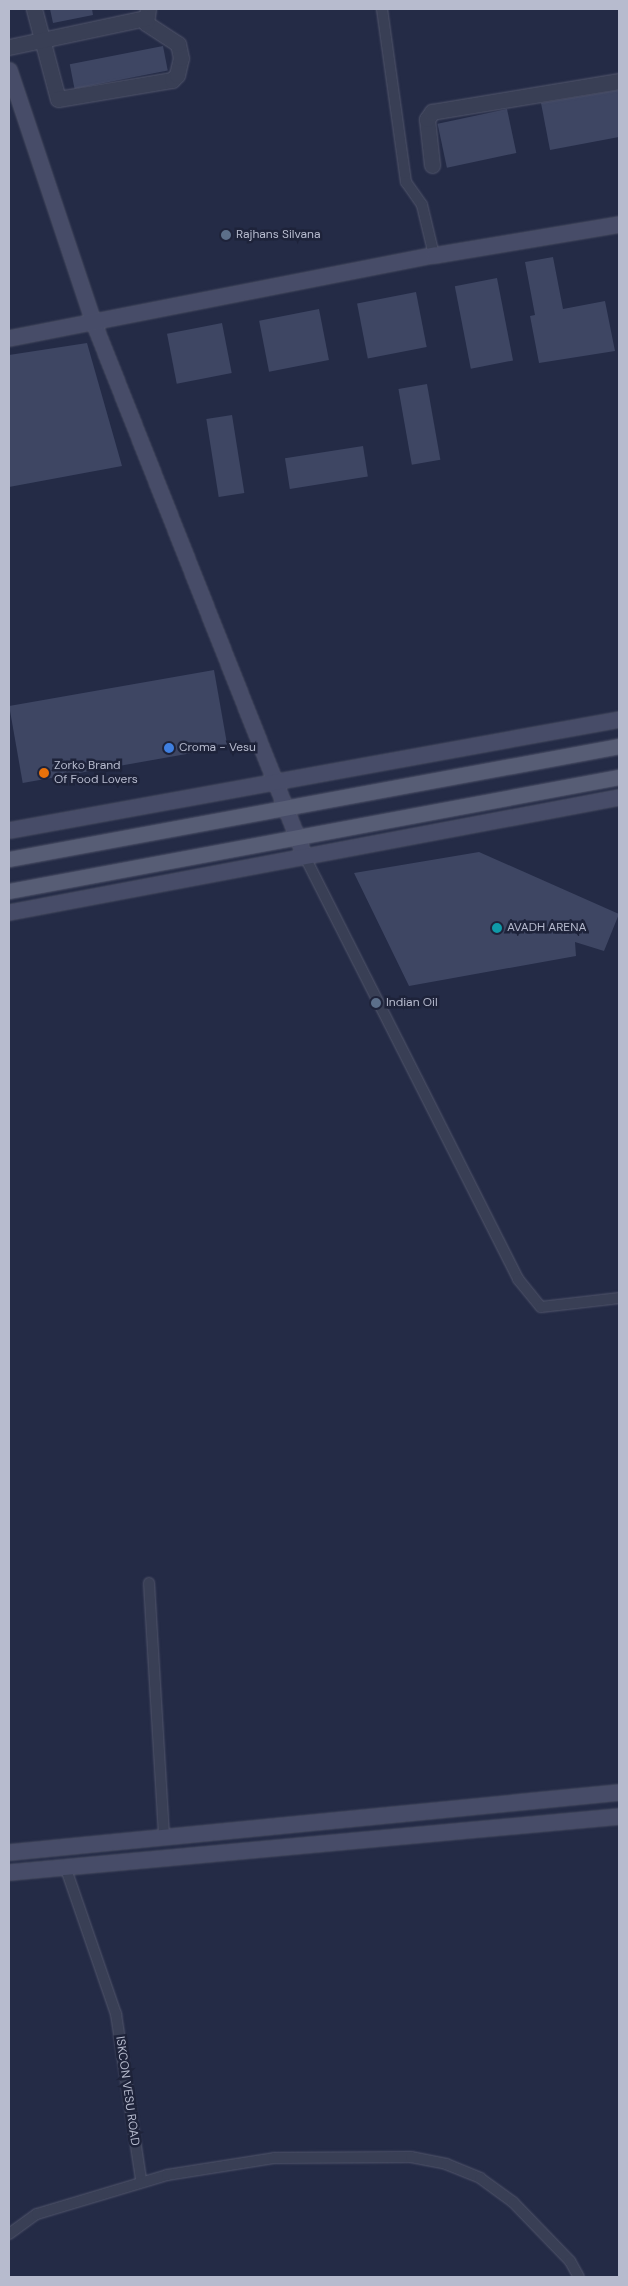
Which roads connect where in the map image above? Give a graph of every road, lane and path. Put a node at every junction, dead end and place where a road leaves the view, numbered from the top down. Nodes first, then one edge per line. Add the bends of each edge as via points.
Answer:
1 (34, 9) edge
2 (382, 9) edge
3 (147, 14) edge
4 (42, 40) junction
5 (9, 47) edge
6 (9, 70) edge
7 (619, 81) edge
8 (432, 165) dead end
9 (619, 224) edge
10 (434, 255) junction
11 (94, 324) junction
12 (9, 338) edge
13 (619, 719) edge
14 (619, 746) edge
15 (619, 777) edge
16 (276, 779) junction
17 (619, 797) edge
18 (287, 806) junction
19 (9, 830) edge
20 (298, 836) junction
21 (304, 855) junction
22 (9, 859) edge
23 (9, 890) edge
24 (9, 912) edge
25 (619, 1298) edge
26 (148, 1583) dead end
27 (619, 1792) edge
28 (619, 1816) edge
29 (164, 1838) junction
30 (9, 1852) edge
31 (65, 1866) junction
32 (9, 1872) edge
33 (141, 2180) junction
34 (9, 2234) edge
35 (579, 2277) edge

1 - 4 street
2 - 10 lane via 406,182 422,205
3 - 4 street
3 - 4 street via 154,30 178,44 180,68 172,80 58,99
4 - 5 street
6 - 11 street
7 - 8 street via 432,112 427,119
9 - 10 street
10 - 11 street
11 - 12 street
11 - 16 street
13 - 16 street
14 - 18 main road
15 - 20 main road
16 - 18 street
16 - 19 street
17 - 21 street
18 - 20 street
18 - 22 main road
20 - 21 street
20 - 23 main road
21 - 24 street
21 - 25 lane via 518,1279 541,1307
26 - 29 lane
27 - 29 street
28 - 31 street
29 - 30 street
31 - 32 street
31 - 33 lane, ISKCON VESU ROAD via 116,2014
33 - 34 lane via 37,2214
33 - 35 lane via 274,2158 411,2157 446,2164 480,2178 513,2202 570,2261

